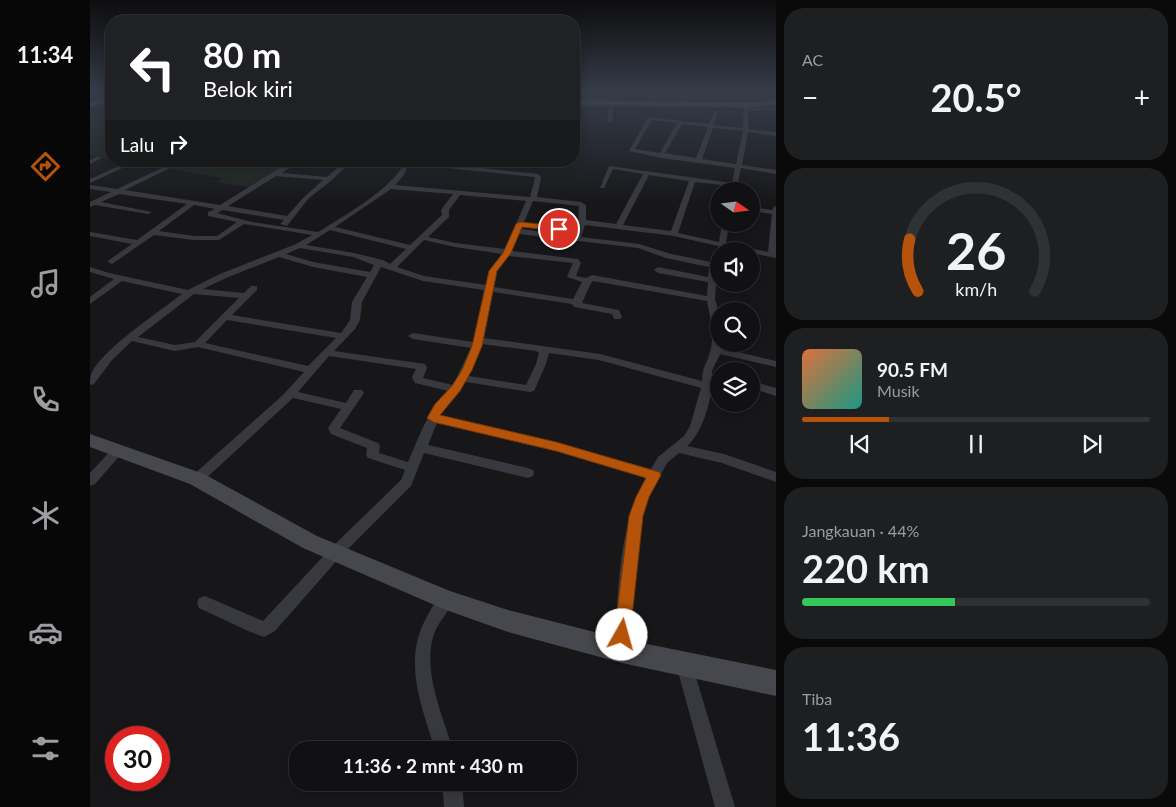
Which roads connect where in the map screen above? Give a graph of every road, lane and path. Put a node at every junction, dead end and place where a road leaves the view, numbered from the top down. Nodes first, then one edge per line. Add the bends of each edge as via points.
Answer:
1 (643, 130) edge
2 (677, 130) edge
3 (710, 130) edge
4 (746, 130) joint
5 (776, 134) edge
6 (662, 156) junction
7 (99, 158) dead end
8 (698, 161) junction
9 (90, 162) edge
10 (121, 167) edge
11 (168, 167) dead end
12 (287, 167) edge
13 (343, 167) edge
14 (405, 167) edge
15 (458, 167) edge
16 (738, 167) junction
17 (776, 172) edge
18 (647, 173) junction
19 (276, 174) junction
20 (330, 179) junction
21 (693, 180) junction
22 (90, 181) edge
23 (735, 182) edge
24 (710, 183) edge
25 (90, 187) edge
26 (390, 187) junction
27 (602, 187) dead end
28 (119, 191) junction
29 (457, 194) junction
30 (531, 199) junction
31 (93, 204) edge
32 (192, 204) junction
33 (220, 207) junction
34 (776, 208) edge
35 (760, 210) edge
36 (148, 212) dead end
37 (776, 213) edge
38 (288, 218) junction
39 (242, 222) junction
40 (582, 222) junction
41 (619, 226) junction
42 (280, 228) junction
43 (330, 228) junction
44 (518, 228) junction
45 (152, 233) junction
46 (90, 234) edge
47 (319, 234) junction
48 (674, 234) junction
49 (578, 235) junction
50 (423, 238) junction
51 (138, 243) junction
52 (299, 246) junction
53 (411, 248) junction
54 (710, 250) edge
55 (507, 253) junction
56 (760, 253) edge
57 (278, 254) junction
58 (710, 254) edge
59 (774, 255) edge
60 (112, 262) dead end
61 (380, 262) junction
62 (392, 267) junction
63 (90, 269) edge
64 (658, 270) dead end
65 (371, 275) junction
66 (121, 278) junction
67 (710, 280) edge
68 (587, 281) junction
69 (254, 288) dead end
70 (489, 288) junction
71 (191, 292) junction
72 (711, 292) edge
73 (246, 296) junction
74 (711, 298) junction
75 (90, 301) edge
76 (577, 302) junction
77 (712, 302) edge
78 (226, 317) junction
79 (617, 317) dead end
80 (344, 336) junction
81 (414, 336) dead end
82 (131, 338) junction
83 (478, 343) junction
84 (198, 344) junction
85 (540, 349) junction
86 (327, 352) junction
87 (725, 352) edge
88 (776, 364) edge
89 (311, 370) junction
90 (463, 378) junction
91 (710, 379) edge
92 (90, 382) edge
93 (707, 386) junction
94 (760, 387) edge
95 (456, 389) junction
96 (776, 392) edge
97 (358, 393) dead end
98 (291, 394) junction
99 (348, 407) junction
100 (433, 418) junction
101 (90, 440) edge
102 (421, 448) junction
103 (675, 448) junction
104 (119, 449) junction
105 (412, 468) junction
106 (528, 473) dead end
107 (654, 475) junction
108 (776, 477) edge
109 (197, 479) junction
110 (90, 480) edge
111 (335, 553) junction
112 (446, 600) junction
113 (205, 603) dead end
114 (622, 651) junction
115 (684, 664) junction
116 (776, 683) edge
117 (441, 741) edge
118 (453, 791) edge
119 (454, 807) edge
120 (725, 807) edge

1 - 6 street via 631,150
2 - 6 street
3 - 8 street
4 - 5 street
4 - 16 street
6 - 8 street
7 - 9 street
8 - 16 street
10 - 22 street
11 - 28 street
12 - 19 street
13 - 20 street
14 - 26 street
15 - 30 street via 538,175
16 - 17 street
16 - 23 street
18 - 21 street
18 - 27 street via 611,167
18 - 41 street
19 - 20 street
19 - 33 street
20 - 38 street
21 - 24 street
21 - 48 street
25 - 28 street
26 - 29 street
26 - 43 street
28 - 31 street
28 - 32 street
29 - 30 street
29 - 50 street via 445,210 446,215
30 - 40 street via 581,203
30 - 44 street
31 - 36 street
32 - 33 street
32 - 45 street
33 - 38 street
33 - 39 street via 211,214 213,216
34 - 37 street
35 - 37 street
37 - 59 street
38 - 42 street
39 - 42 street
39 - 45 street via 219,238
40 - 41 street
40 - 49 street
41 - 48 street
42 - 47 street
43 - 47 street
43 - 53 street
44 - 49 street
44 - 55 street
45 - 51 street
46 - 51 street
47 - 52 street
48 - 54 street
49 - 58 street via 639,246 663,254
50 - 53 street
50 - 55 street
51 - 60 street
52 - 57 street
52 - 61 street
53 - 62 street
55 - 68 street via 575,262 571,277
55 - 70 street via 493,271
56 - 59 street
57 - 65 street via 297,262
57 - 71 street
61 - 62 street
61 - 65 street
62 - 70 street via 423,278
63 - 66 street
64 - 67 street
65 - 80 street via 357,302 355,320
66 - 71 street
66 - 75 street
68 - 74 street via 598,278
68 - 76 street
69 - 73 street
70 - 76 street
70 - 83 street
71 - 73 street
71 - 82 street
72 - 74 street
73 - 78 street
74 - 77 street
76 - 79 street via 577,305 616,312
78 - 80 street
78 - 84 street
80 - 86 street
81 - 83 street
82 - 84 street via 176,348
82 - 92 street via 108,358
83 - 85 street
83 - 90 street
84 - 89 street
85 - 90 street via 545,357 530,389
85 - 93 street via 600,357
86 - 89 street
86 - 95 street via 421,366 419,381
87 - 88 street
89 - 98 street
90 - 95 street
91 - 93 street
93 - 103 street via 696,426 688,439
94 - 96 street
95 - 100 street
97 - 99 street
98 - 99 street
98 - 109 street
99 - 105 street via 335,430 372,445 372,455
100 - 102 street
100 - 107 street via 556,446
101 - 104 street
102 - 105 street
102 - 106 street
103 - 107 street via 662,460
103 - 108 street via 724,459
104 - 109 street
104 - 110 street
105 - 111 street via 398,492
107 - 114 street via 642,497 631,543
109 - 111 street
111 - 112 street
111 - 113 street via 264,629
112 - 114 street via 508,622
112 - 117 street via 431,621 424,639 423,654 425,683
114 - 115 street
115 - 116 street
115 - 120 street
118 - 119 street

